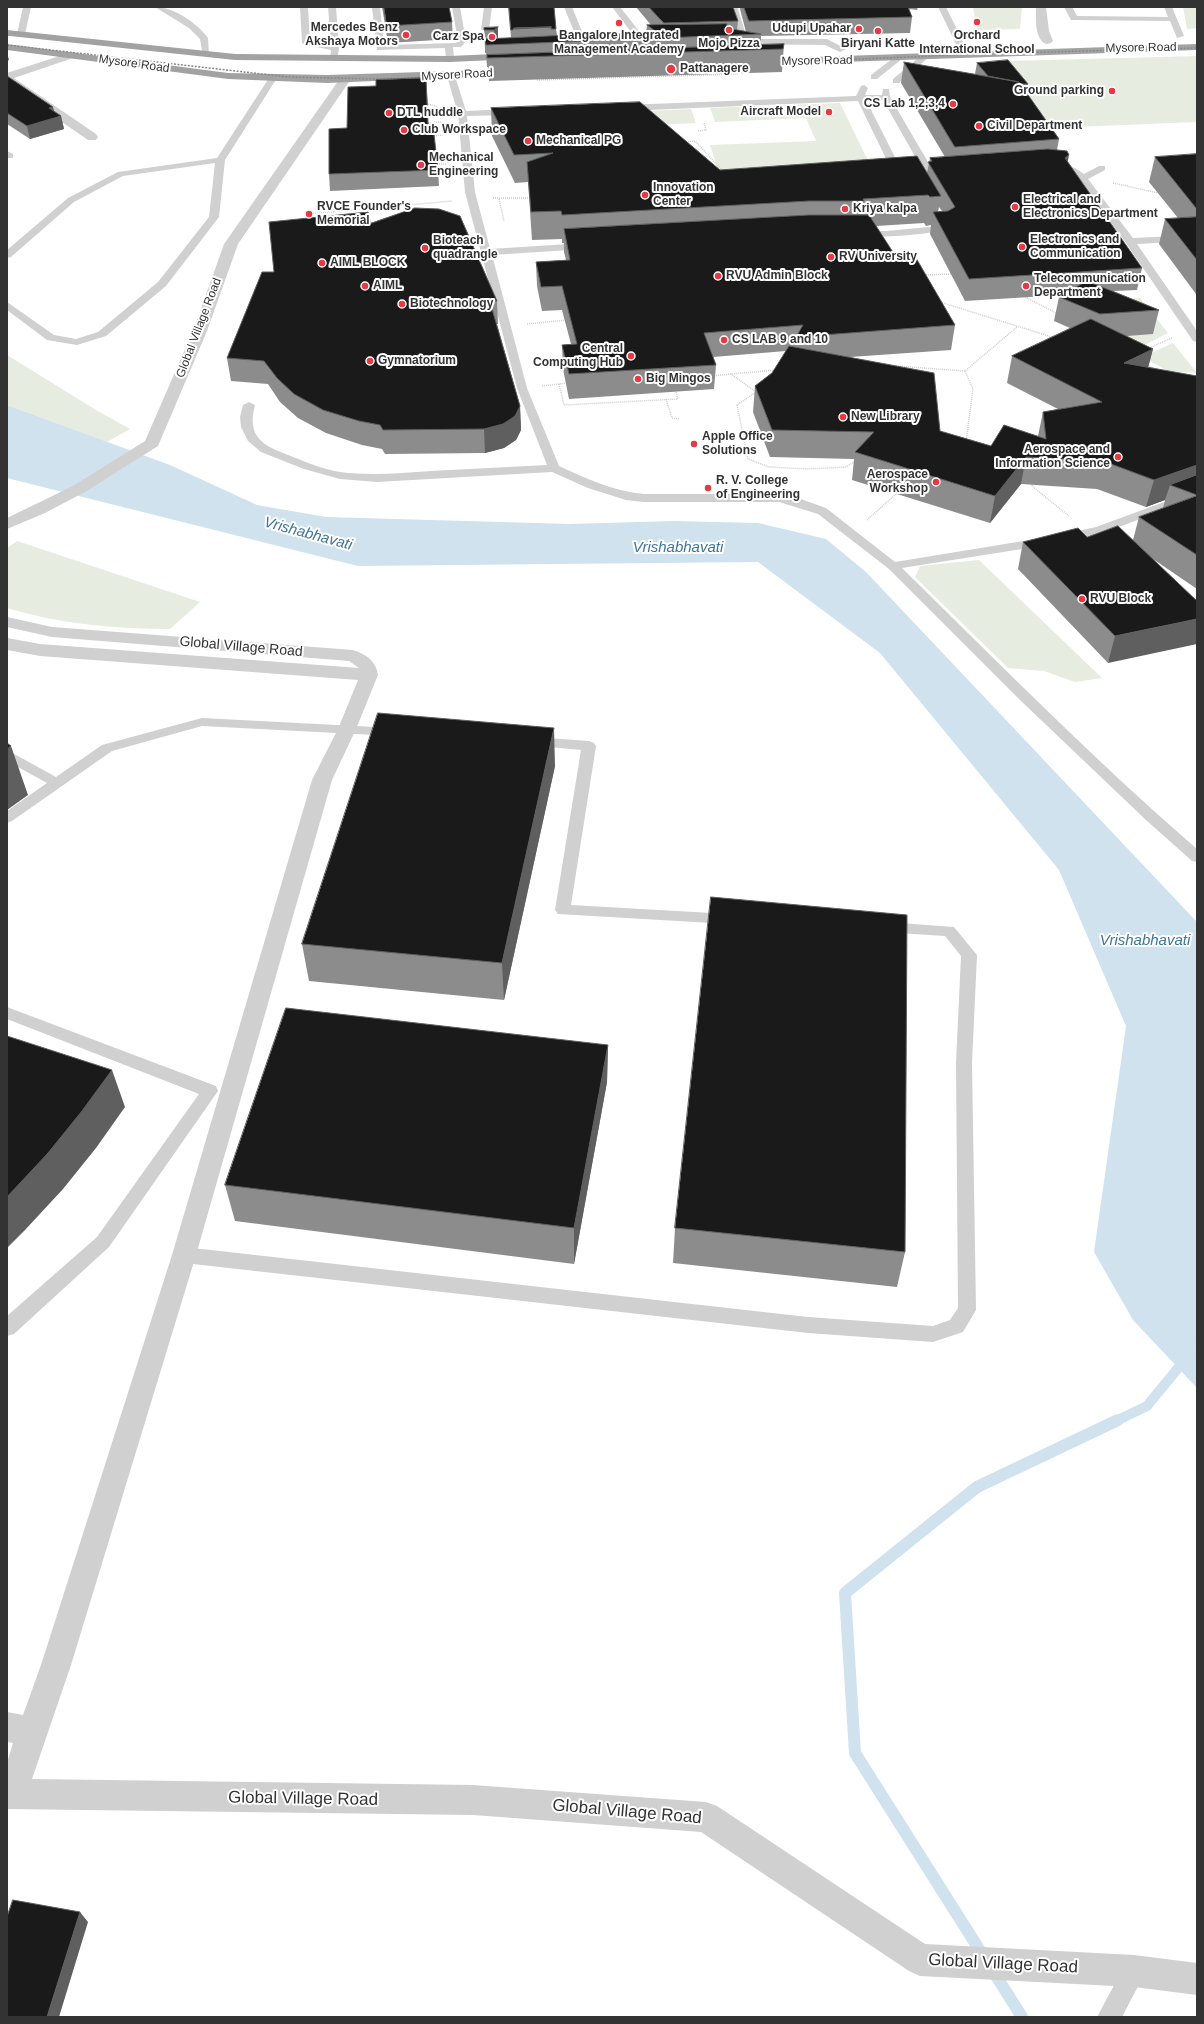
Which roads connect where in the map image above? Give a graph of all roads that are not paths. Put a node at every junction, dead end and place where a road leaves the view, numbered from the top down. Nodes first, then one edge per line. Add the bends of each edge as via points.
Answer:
1 (27, 7) edge
2 (159, 7) edge
3 (304, 7) edge
4 (332, 7) edge
5 (376, 7) edge
6 (456, 7) edge
7 (488, 7) edge
8 (568, 7) edge
9 (616, 7) edge
10 (735, 7) edge
11 (942, 7) edge
12 (1041, 7) edge
13 (1068, 7) edge
14 (1168, 7) edge
15 (1173, 19) junction
16 (485, 29) edge
17 (7, 32) edge
18 (22, 34) junction
19 (1185, 36) joint
20 (1047, 41) junction
21 (744, 42) junction
22 (960, 44) junction
23 (449, 45) junction
24 (520, 46) dead end
25 (650, 46) joint
26 (722, 46) joint
27 (7, 47) edge
28 (588, 47) joint
29 (633, 47) edge
30 (1197, 47) edge
31 (573, 49) edge
32 (840, 49) junction
33 (206, 54) junction
34 (334, 54) junction
35 (381, 54) junction
36 (72, 56) junction
37 (527, 56) edge
38 (926, 56) junction
39 (496, 57) junction
40 (899, 58) junction
41 (450, 59) junction
42 (741, 63) edge
43 (451, 76) junction
44 (530, 76) road end
45 (874, 77) dead end
46 (7, 78) edge
47 (273, 78) junction
48 (344, 79) junction
49 (896, 81) dead end
50 (864, 87) dead end
51 (860, 97) junction
52 (612, 109) edge
53 (523, 112) edge
54 (462, 114) junction
55 (92, 137) dead end
56 (220, 160) junction
57 (1044, 166) edge
58 (1102, 168) dead end
59 (930, 174) edge
60 (900, 177) edge
61 (1083, 178) junction
62 (938, 215) edge
63 (846, 234) edge
64 (1197, 238) edge
65 (1130, 240) junction
66 (596, 246) edge
67 (486, 252) junction
68 (7, 255) edge
69 (1132, 265) edge
70 (1146, 265) junction
71 (7, 305) edge
72 (1194, 335) edge
73 (248, 405) dead end
74 (554, 468) junction
75 (1197, 494) edge
76 (7, 523) edge
77 (893, 566) junction
78 (7, 622) edge
79 (7, 644) edge
80 (369, 675) junction
81 (347, 729) junction
82 (410, 733) edge
83 (519, 741) edge
84 (7, 755) edge
85 (57, 783) junction
86 (7, 818) edge
87 (1197, 857) edge
88 (744, 920) edge
89 (870, 927) edge
90 (7, 1013) edge
91 (184, 1255) junction
92 (7, 1328) edge
93 (19, 1729) edge
94 (9, 1801) edge
95 (1134, 1971) junction
96 (1197, 1980) edge
97 (1109, 2017) edge

1 - 18 lane
2 - 33 lane via 192,26 204,38
3 - 34 lane via 306,43
4 - 34 lane
5 - 35 lane
6 - 23 lane via 462,42 458,45
7 - 16 lane
8 - 28 lane
9 - 25 lane
10 - 21 lane
11 - 22 lane
12 - 20 street via 1043,31
13 - 15 lane via 1074,18
14 - 15 lane
15 - 19 lane
17 - 18 highway, Mysore Road
18 - 33 highway, Mysore Road
19 - 20 highway, Mysore Road
20 - 22 highway, Mysore Road
21 - 26 street
21 - 32 street via 827,42
22 - 32 highway, Mysore Road
23 - 35 lane
23 - 41 lane
24 - 39 street via 512,46
25 - 29 highway
26 - 32 highway, Mysore Road
27 - 36 highway, Mysore Road
28 - 31 highway
30 - 38 highway, Mysore Road
33 - 34 highway, Mysore Road via 235,57
34 - 35 highway, Mysore Road
35 - 41 highway, Mysore Road
36 - 46 street
36 - 47 highway, Mysore Road via 228,76
37 - 39 highway, Mysore Road
38 - 40 highway, Mysore Road
38 - 49 lane
39 - 41 highway, Mysore Road
40 - 42 highway, Mysore Road
40 - 45 lane
43 - 44 highway, Mysore Road
43 - 48 highway, Mysore Road
43 - 54 lane
46 - 55 street
47 - 48 highway, Mysore Road
47 - 56 lane
48 - 76 street, Global Village Road via 231,244 200,331 152,443 123,463 39,510
50 - 51 lane
51 - 52 lane
51 - 59 lane via 886,94
51 - 60 lane
53 - 54 lane
54 - 67 lane via 472,199
56 - 68 lane via 121,174 71,200
56 - 71 lane via 214,217 162,284 102,334 76,342 51,338
57 - 61 lane via 1063,167
58 - 61 lane
61 - 65 lane
62 - 63 lane via 945,228 886,234
64 - 65 lane
65 - 70 lane
66 - 67 lane
67 - 74 lane via 522,388
69 - 70 lane
70 - 72 lane
73 - 74 lane via 247,427 252,439 265,450 308,467 340,475 377,478
74 - 77 lane via 592,486 626,496 779,498 794,501 822,511
75 - 77 lane via 1100,530 1060,540
77 - 87 lane via 1025,697 1151,817
78 - 80 street, Global Village Road via 52,632 352,656 363,660 368,667
79 - 80 street, Global Village Road via 40,650
80 - 81 street
81 - 82 lane
81 - 85 lane via 202,722 107,748
81 - 91 street via 322,780
83 - 88 lane via 589,746 563,910
84 - 85 lane
85 - 86 lane
89 - 91 lane via 949,931 969,955 964,1063 967,1310 956,1326 933,1334 808,1325
90 - 92 lane via 210,1091 103,1242
91 - 93 street via 56,1665
93 - 94 street
94 - 95 street, Global Village Road via 473,1800 706,1816 920,1960
95 - 96 street, Global Village Road
95 - 97 lane

